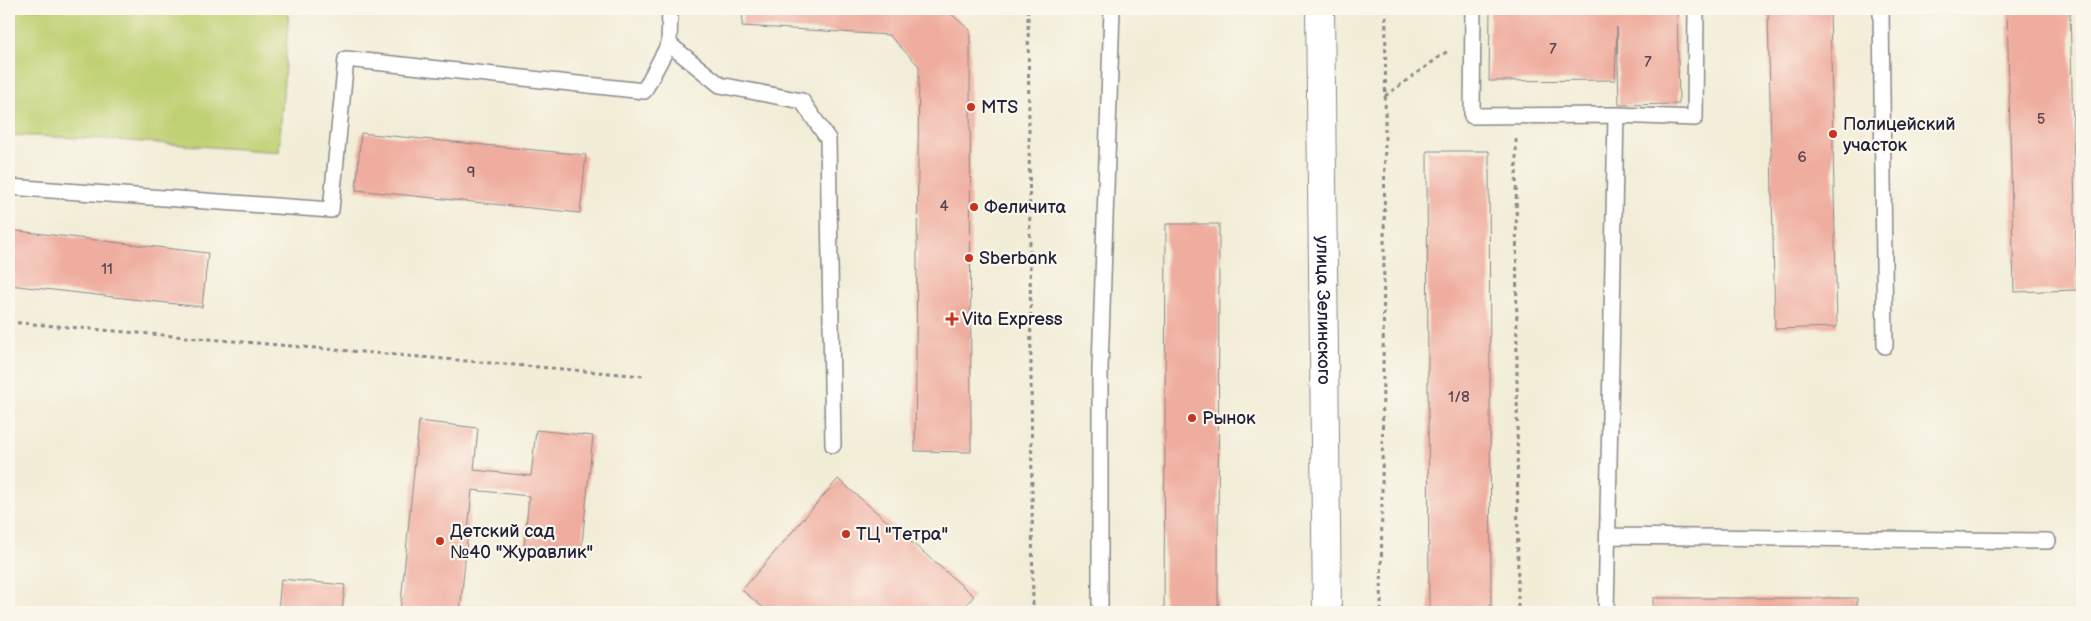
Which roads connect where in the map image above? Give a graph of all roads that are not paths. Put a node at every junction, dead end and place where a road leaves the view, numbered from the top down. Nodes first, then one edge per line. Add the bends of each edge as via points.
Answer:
1 (670, 9) edge
2 (1112, 9) edge
3 (1320, 9) edge
4 (1473, 9) edge
5 (1696, 9) edge
6 (1881, 9) edge
7 (669, 44) junction
8 (1616, 115) junction
9 (9, 188) edge
10 (1885, 346) dead end
11 (833, 445) dead end
12 (1608, 536) junction
13 (2048, 541) dead end
14 (1100, 612) edge
15 (1327, 612) edge
16 (1606, 612) edge

1 - 7 lane
2 - 14 lane via 1100,368
3 - 15 street, улица Зелинского
4 - 8 lane via 1472,116
5 - 8 lane via 1694,118
6 - 10 lane
7 - 9 lane via 644,92 346,58 331,210
7 - 11 lane via 720,85 802,101 828,139
8 - 12 lane
12 - 13 lane
12 - 16 lane

